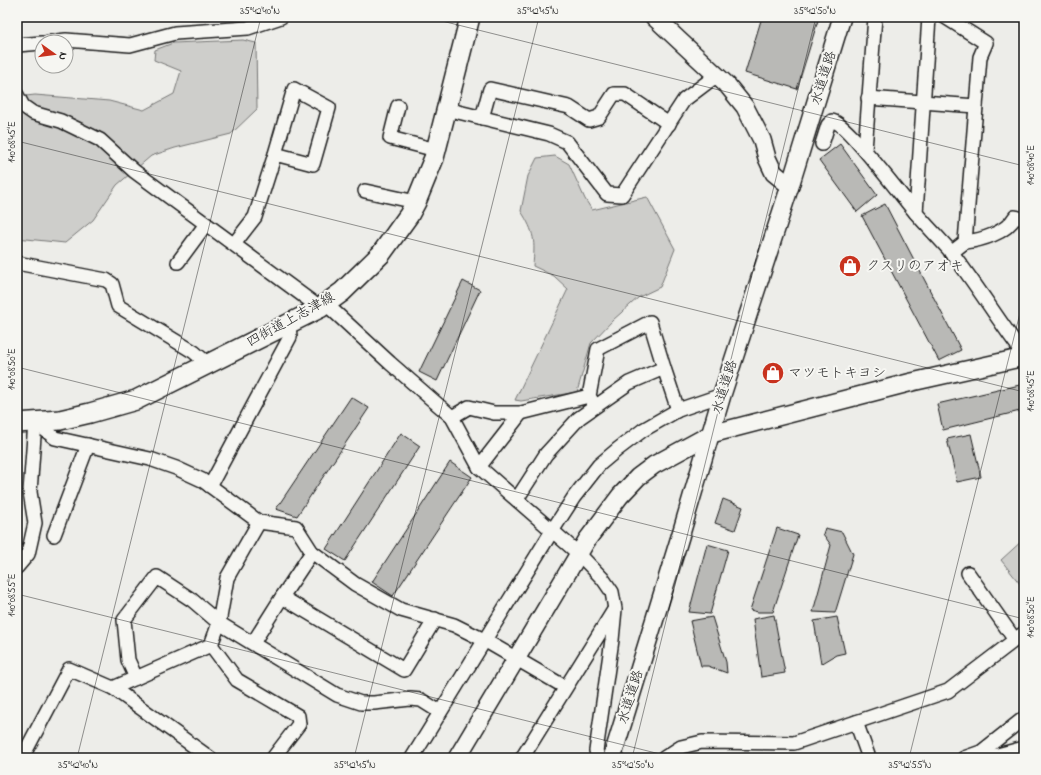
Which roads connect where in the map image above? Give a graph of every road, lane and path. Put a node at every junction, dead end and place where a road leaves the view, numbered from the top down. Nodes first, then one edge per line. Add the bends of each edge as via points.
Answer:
1 (281, 17) edge
2 (654, 17) edge
3 (842, 17) edge
4 (875, 17) edge
5 (928, 17) edge
6 (945, 17) edge
7 (465, 18) edge
8 (74, 41) edge
9 (34, 44) edge
10 (17, 45) edge
11 (717, 75) junction
12 (17, 95) edge
13 (868, 98) junction
14 (923, 102) junction
15 (398, 106) dead end
16 (976, 106) junction
17 (446, 109) junction
18 (482, 118) junction
19 (669, 124) junction
20 (822, 144) dead end
21 (436, 150) junction
22 (865, 150) junction
23 (275, 154) junction
24 (790, 186) junction
25 (365, 191) dead end
26 (416, 202) junction
27 (916, 213) junction
28 (1024, 219) edge
29 (206, 224) junction
30 (965, 242) junction
31 (234, 244) junction
32 (951, 253) junction
33 (178, 262) dead end
34 (17, 263) edge
35 (323, 306) junction
36 (289, 324) junction
37 (1023, 357) edge
38 (208, 364) junction
39 (664, 368) junction
40 (722, 395) junction
41 (592, 401) junction
42 (678, 410) junction
43 (520, 413) junction
44 (452, 417) junction
45 (26, 423) edge
46 (711, 434) junction
47 (88, 445) junction
48 (479, 467) junction
49 (210, 486) junction
50 (517, 499) junction
51 (259, 522) junction
52 (552, 531) junction
53 (54, 535) dead end
54 (312, 552) junction
55 (580, 554) junction
56 (17, 568) edge
57 (968, 573) dead end
58 (282, 597) junction
59 (615, 609) junction
60 (435, 619) junction
61 (218, 623) junction
62 (1019, 637) edge
63 (484, 640) junction
64 (253, 643) junction
65 (211, 645) junction
66 (517, 658) junction
67 (136, 678) junction
68 (565, 687) junction
69 (113, 688) junction
70 (440, 712) junction
71 (1024, 718) edge
72 (856, 722) junction
73 (1024, 748) edge
74 (22, 758) edge
75 (210, 758) edge
76 (273, 758) edge
77 (412, 758) edge
78 (457, 758) edge
79 (522, 758) edge
80 (599, 758) edge
81 (612, 758) edge
82 (664, 758) edge
83 (869, 758) edge
84 (965, 758) edge
85 (986, 758) edge

1 - 8 street via 248,28 175,33 130,45
2 - 11 street
3 - 24 street, 水道道路
4 - 13 street
5 - 14 street
6 - 16 street via 986,42 980,57
7 - 17 main road, 四街道上志津線
9 - 10 street
11 - 19 street via 684,100
11 - 24 street via 745,107 762,140 774,173
12 - 29 street via 23,106 33,113 62,121 100,140 134,171
13 - 14 street
13 - 22 street
14 - 16 street
14 - 27 street
15 - 21 street via 390,138
16 - 30 street
17 - 18 street
17 - 21 main road, 四街道上志津線
18 - 19 street via 490,89 569,107 588,120 599,117 614,94 625,94
18 - 19 street via 549,134 567,142 607,194 622,195
20 - 22 street via 828,125 835,121
21 - 26 main road, 四街道上志津線
22 - 27 street
23 - 23 street via 294,89 330,108 313,164
23 - 31 street via 255,217
24 - 40 street, 水道道路
25 - 26 street
26 - 35 main road, 四街道上志津線 via 381,254 342,292
27 - 32 street
28 - 30 street via 1015,217 1000,231 985,238
29 - 31 street
29 - 33 street
30 - 32 street
31 - 35 street
32 - 37 street
34 - 38 street via 106,280 112,284 118,306 194,352
35 - 36 main road, 四街道上志津線
35 - 44 street
36 - 38 main road, 四街道上志津線
36 - 49 street via 290,337
37 - 46 street via 912,382
38 - 45 main road, 四街道上志津線 via 136,400 60,420
39 - 41 street
39 - 41 street via 650,322 598,349
39 - 42 street
40 - 42 street
40 - 46 street, 水道道路
41 - 43 street
41 - 50 street via 546,454
42 - 52 street via 643,430 599,465
43 - 44 street via 494,412 469,407
43 - 48 street
44 - 48 street
45 - 47 street via 55,438
45 - 56 street via 30,492 35,523 28,554
46 - 55 street via 672,454 638,477 604,516
46 - 81 street, 水道道路
47 - 49 street via 150,459 176,468
47 - 53 street
48 - 50 street
49 - 51 street
50 - 52 street
51 - 54 street via 296,527
51 - 61 street via 227,578
52 - 55 street
52 - 63 street
54 - 58 street
54 - 60 street via 356,584 401,610
55 - 59 street via 612,592
55 - 66 street
57 - 62 street
58 - 60 street via 404,670
58 - 64 street
59 - 68 street
59 - 80 street via 596,752
60 - 63 street
61 - 64 street
61 - 65 street
61 - 67 street via 192,600 157,577 124,620 128,660
62 - 72 street via 948,691
63 - 66 street
63 - 70 street
64 - 70 street via 343,698 374,703 421,700
65 - 67 street
65 - 76 street via 237,680 298,716 299,724
66 - 68 street
66 - 78 street
67 - 69 street
68 - 79 street
69 - 74 street via 69,669
69 - 75 street
70 - 77 street
71 - 84 street via 981,752
72 - 82 street via 794,743 702,742 681,747
72 - 83 street
73 - 85 street

